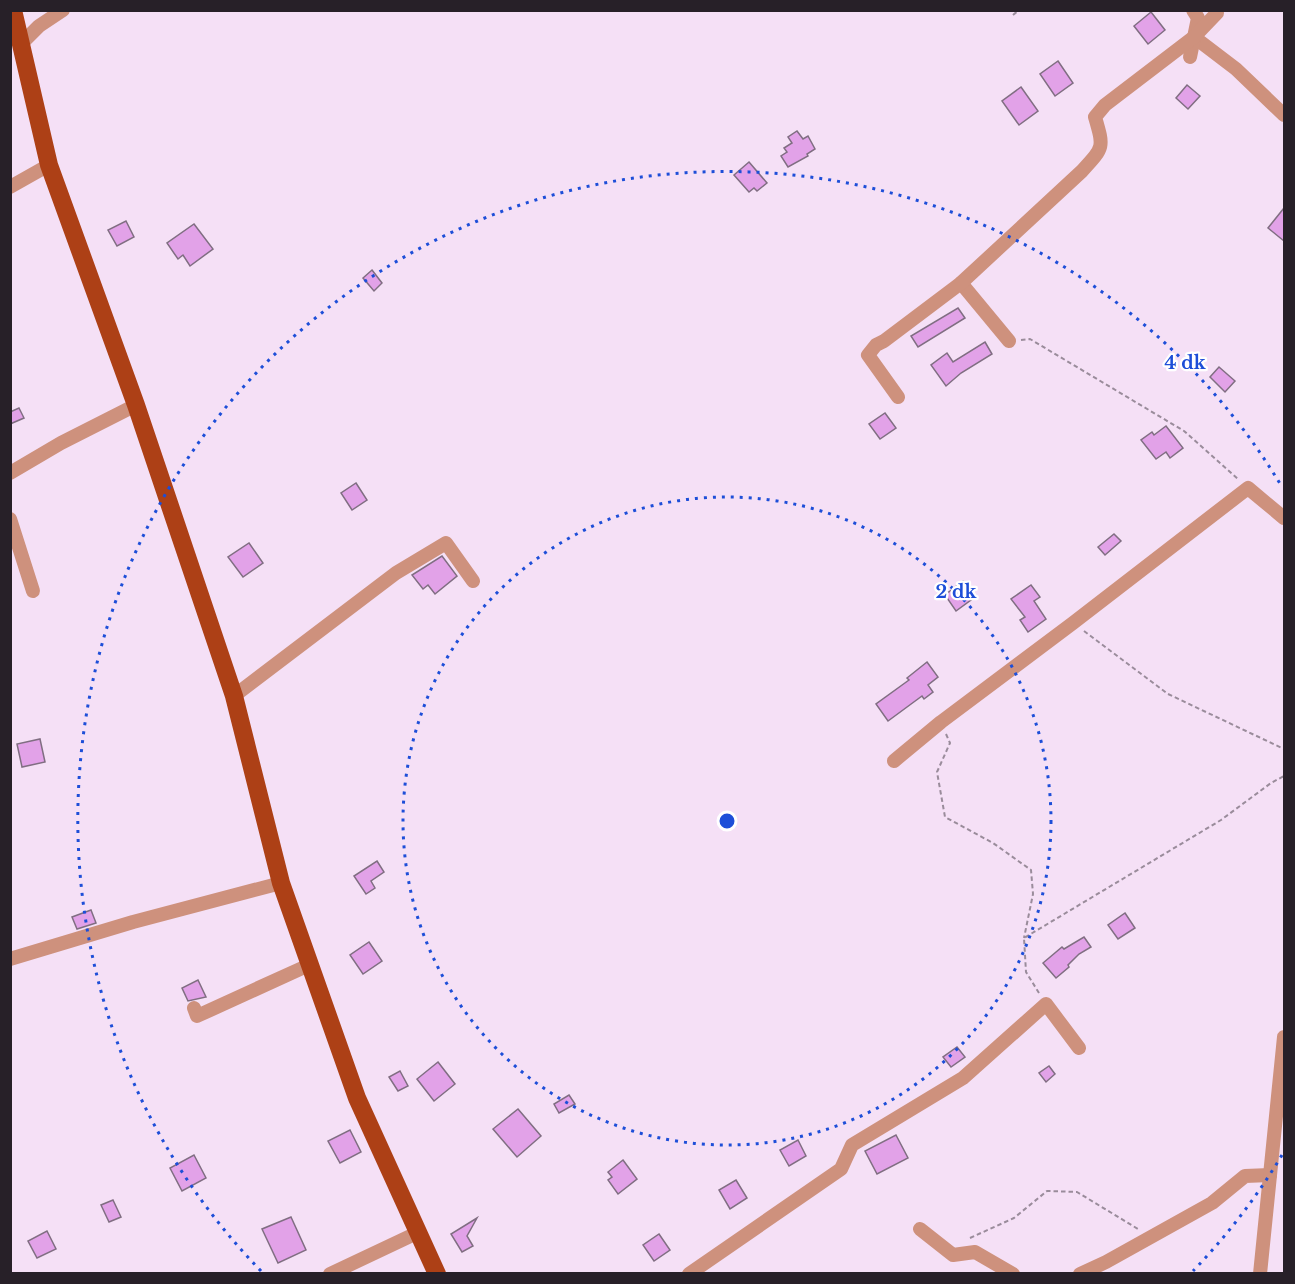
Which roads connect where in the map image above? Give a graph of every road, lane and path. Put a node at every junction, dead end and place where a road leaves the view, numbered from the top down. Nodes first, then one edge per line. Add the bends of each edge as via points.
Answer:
1 (13, 10) edge
2 (63, 10) edge
3 (1019, 10) edge
4 (1193, 10) edge
5 (1216, 12) dead end
6 (1013, 15) dead end
7 (1194, 37) junction
8 (21, 44) junction
9 (1190, 57) dead end
10 (1284, 115) edge
11 (49, 165) junction
12 (10, 187) edge
13 (961, 283) junction
14 (1010, 341) joint
15 (898, 398) dead end
16 (136, 405) junction
17 (10, 473) edge
18 (1252, 491) junction
19 (1284, 518) edge
20 (10, 519) edge
21 (473, 581) dead end
22 (33, 591) dead end
23 (1073, 623) junction
24 (234, 696) junction
25 (940, 722) junction
26 (1284, 749) edge
27 (894, 761) dead end
28 (1284, 776) edge
29 (281, 883) junction
30 (1024, 938) junction
31 (10, 959) edge
32 (309, 965) junction
33 (1046, 1004) junction
34 (194, 1008) dead end
35 (1284, 1037) edge
36 (1079, 1048) dead end
37 (1284, 1052) edge
38 (1270, 1175) junction
39 (920, 1229) dead end
40 (420, 1232) junction
41 (1151, 1237) junction
42 (953, 1255) junction
43 (330, 1274) edge
44 (437, 1274) edge
45 (689, 1274) edge
46 (1013, 1274) edge
47 (1080, 1274) edge
48 (1260, 1274) edge

1 - 8 main road
2 - 8 street
3 - 6 path
4 - 7 street via 1198,18
5 - 7 street
7 - 9 street
7 - 10 street via 1236,69
7 - 13 street via 1105,105 1095,117 1101,139 1099,152
8 - 11 main road
11 - 12 street
11 - 16 main road
13 - 14 street
13 - 15 street via 876,345 868,355
14 - 18 path via 1030,339 1184,431
16 - 17 street
16 - 24 main road
18 - 19 street
18 - 23 street via 1248,488
20 - 22 street
21 - 24 street via 446,543 396,573
23 - 25 street
23 - 26 path via 1168,694
24 - 29 main road
25 - 27 street
25 - 30 path via 950,743 937,772 945,817 993,843 1031,870 1033,894
28 - 30 path via 1221,820
29 - 31 street
29 - 32 main road
30 - 33 path via 1026,972
32 - 34 street via 196,1016
32 - 40 main road via 357,1098
33 - 36 street
33 - 45 street via 963,1078 852,1145 841,1169
35 - 37 street
37 - 38 street
38 - 41 street via 1245,1176 1212,1203
38 - 48 street
39 - 42 street
40 - 43 street
40 - 44 main road
41 - 42 path via 1077,1192 1047,1191 1014,1218 969,1239
41 - 47 street
42 - 46 street via 975,1252

